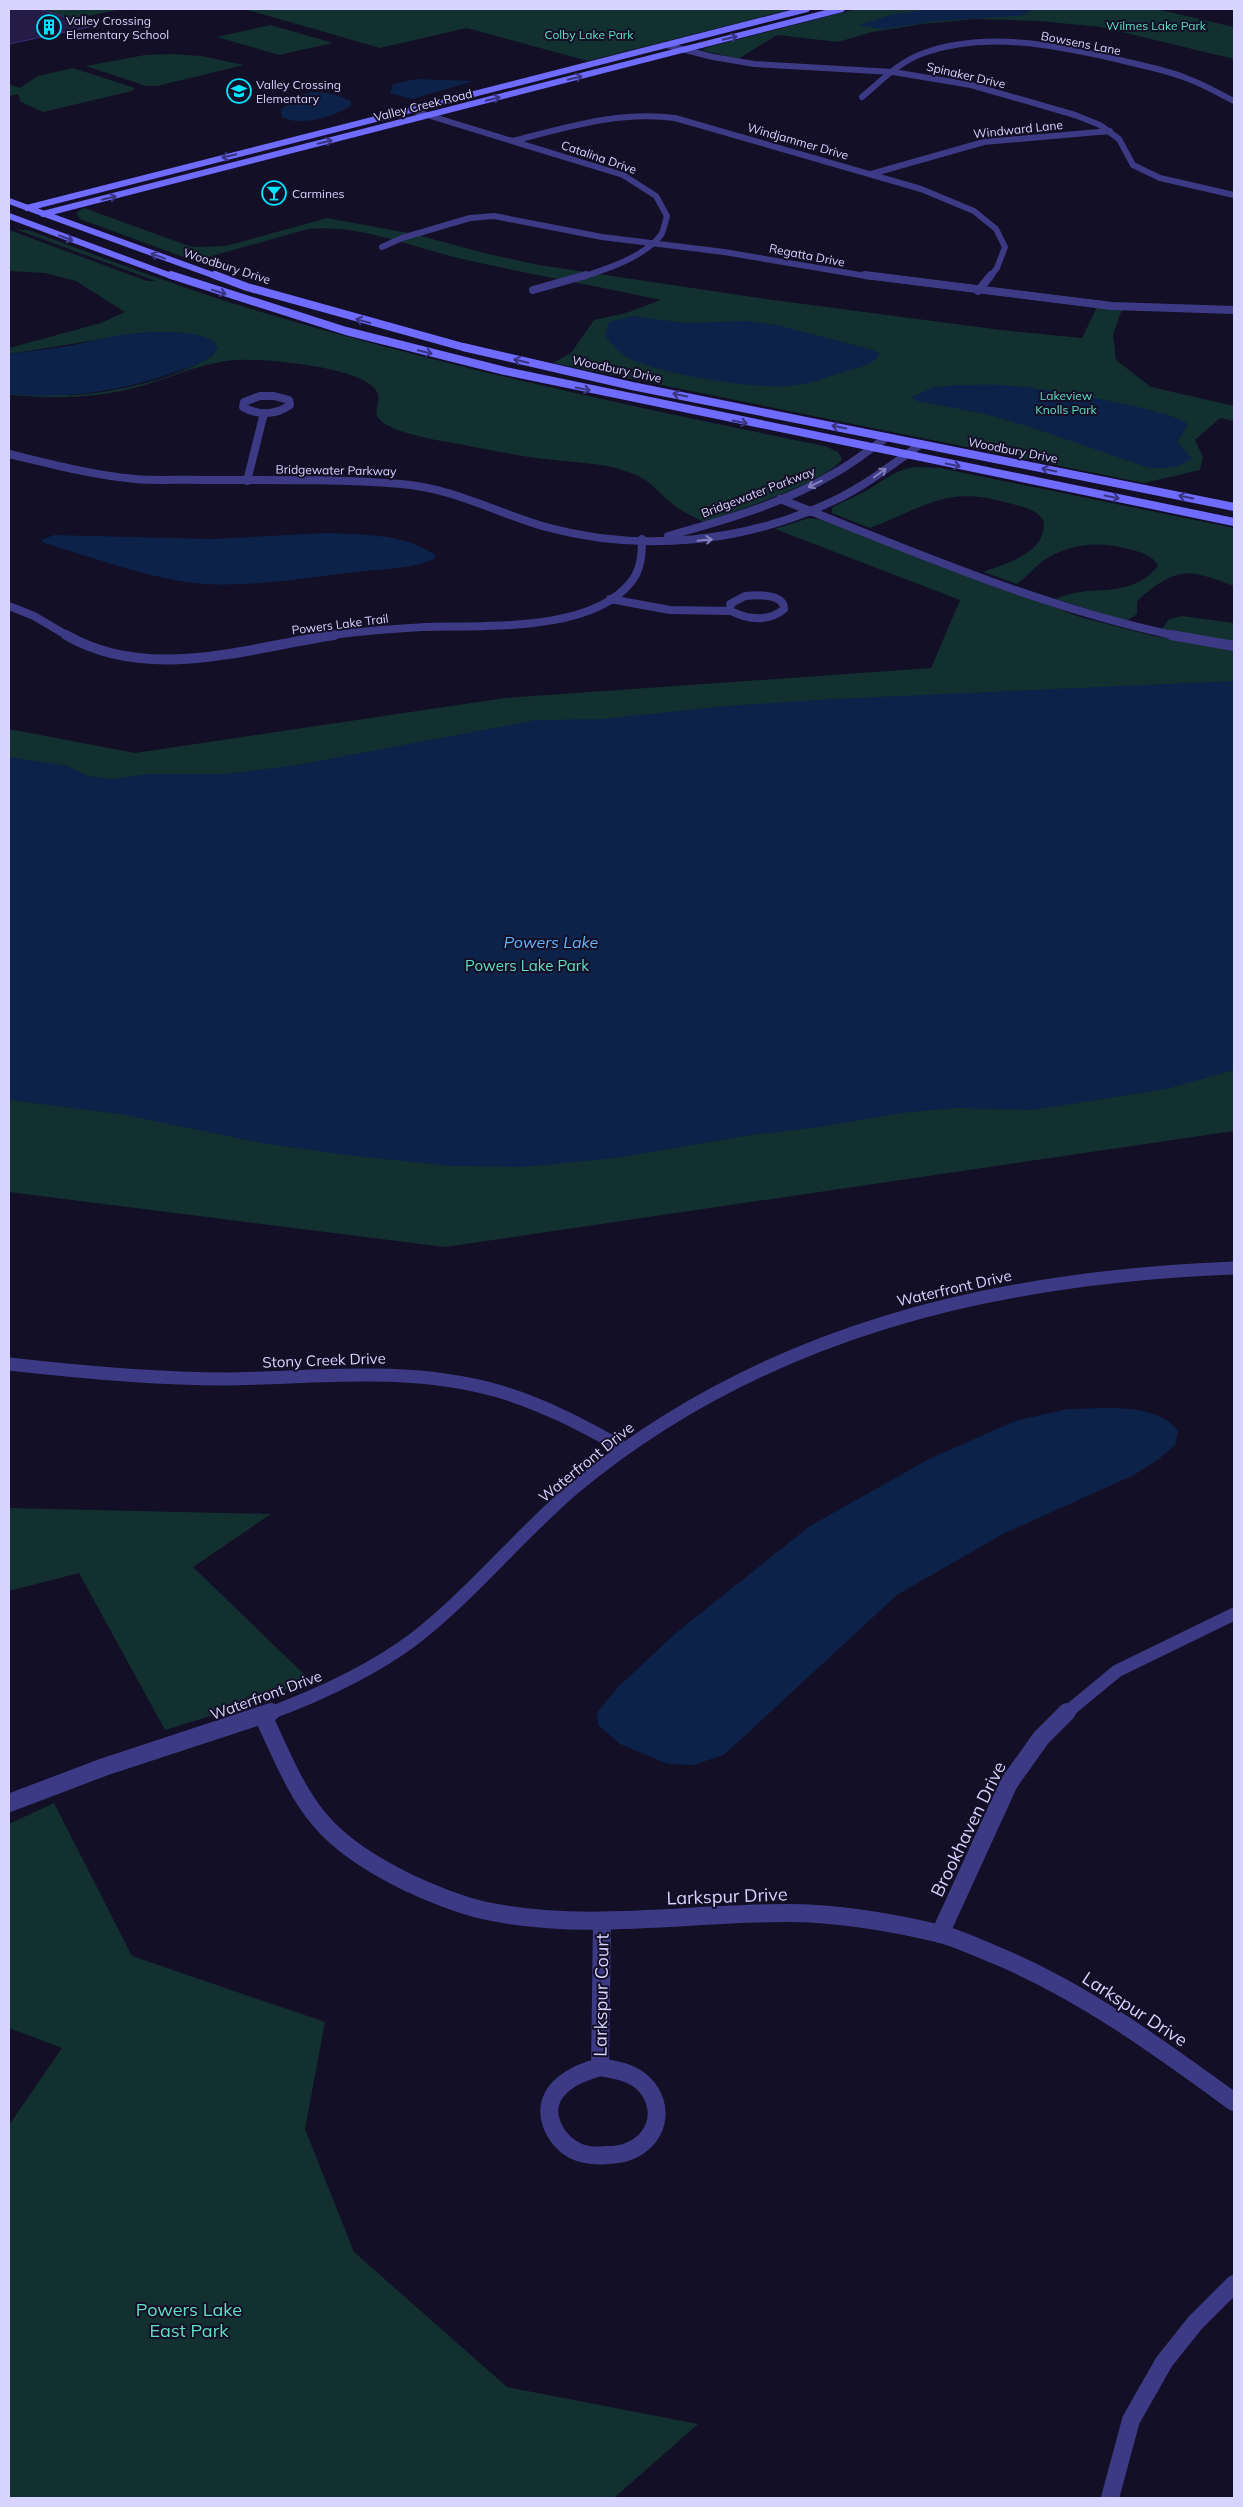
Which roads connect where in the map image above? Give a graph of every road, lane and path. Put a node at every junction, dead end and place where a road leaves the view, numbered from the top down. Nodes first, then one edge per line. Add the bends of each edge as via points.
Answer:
1 (807, 9) edge
2 (842, 9) edge
3 (666, 45) junction
4 (683, 50) junction
5 (893, 72) junction
6 (862, 97) dead end
7 (1234, 101) edge
8 (411, 110) junction
9 (428, 115) junction
10 (1110, 131) junction
11 (513, 141) junction
12 (871, 174) junction
13 (1234, 195) edge
14 (9, 200) edge
15 (28, 208) junction
16 (9, 214) edge
17 (45, 214) junction
18 (20, 220) junction
19 (9, 223) edge
20 (653, 243) junction
21 (382, 246) dead end
22 (533, 290) dead end
23 (978, 291) junction
24 (1234, 310) edge
25 (264, 412) junction
26 (887, 437) junction
27 (921, 444) junction
28 (871, 448) junction
29 (9, 454) edge
30 (905, 455) junction
31 (247, 481) junction
32 (780, 499) junction
33 (1234, 507) edge
34 (810, 510) junction
35 (1234, 522) edge
36 (642, 539) junction
37 (656, 539) junction
38 (610, 599) junction
39 (9, 606) edge
40 (731, 610) junction
41 (1234, 646) edge
42 (1234, 1268) edge
43 (9, 1364) edge
44 (626, 1449) junction
45 (1234, 1614) edge
46 (263, 1716) junction
47 (9, 1803) edge
48 (602, 1923) junction
49 (940, 1934) junction
50 (600, 2067) junction
51 (1234, 2102) edge
52 (1234, 2284) edge
53 (1110, 2498) edge

1 - 3 main road, Valley Creek Road
4 -> 2 main road, Valley Creek Road
3 - 4 street, Spinaker Drive
3 - 8 main road, Valley Creek Road
4 - 5 street, Spinaker Drive via 754,64
9 -> 4 main road, Valley Creek Road
5 - 6 street, Bowsens Lane
5 - 7 street, Bowsens Lane via 923,53 952,46 992,43 1040,45 1082,51 1172,73
5 - 10 street, Spinaker Drive via 971,85 1075,115
8 - 9 street, Catalina Drive
8 -> 15 main road, Valley Creek Road
9 - 11 street, Catalina Drive
17 -> 9 main road, Valley Creek Road
10 - 12 street, Windward Lane via 984,142
10 - 13 street, Spinaker Drive via 1119,139 1133,165 1146,172 1178,184
11 - 12 street, Windjammer Drive via 610,116 652,114
11 - 20 street, Catalina Drive via 623,175 654,192 663,201 668,216 662,233
12 - 23 street, Windjammer Drive via 959,203 996,229 1004,247 1003,257
14 - 15 main road, Woodbury Drive
15 - 16 main road, Valley Creek Road
15 - 17 main road, Woodbury Drive
16 - 18 main road, Woodbury Drive
17 - 18 main road, Valley Creek Road
26 -> 17 main road, Woodbury Drive via 602,379 411,334 232,282
18 - 19 main road, Valley Creek Road
18 -> 28 main road, Woodbury Drive via 206,288 384,341 600,393
20 - 21 street, Regatta Drive via 482,216
20 - 22 street, Catalina Drive via 628,259 589,275
20 - 23 street, Regatta Drive via 749,255 868,278
23 - 24 street, Regatta Drive via 1112,306
25 - 25 street via 284,410 291,402 281,396 267,396 253,397 242,404 251,411
25 - 31 street
26 - 27 main road, Woodbury Drive
26 - 28 street, Bridgewater Parkway
27 - 30 street, Bridgewater Parkway
33 -> 27 main road, Woodbury Drive
28 - 30 main road, Woodbury Drive
28 -> 32 street, Bridgewater Parkway via 828,478
29 - 31 street, Bridgewater Parkway via 76,471 119,477
34 -> 30 street, Bridgewater Parkway via 860,487
30 -> 35 main road, Woodbury Drive
31 - 36 street, Bridgewater Parkway via 369,481 421,486 467,497 552,529 596,537
32 - 34 street
32 - 37 street, Bridgewater Parkway via 713,524
37 -> 34 street, Bridgewater Parkway via 694,541 732,536
34 - 41 street via 1077,611 1154,632
36 - 37 street, Bridgewater Parkway
36 - 38 street, Powers Lake Trail via 640,567 634,580
38 - 39 street, Powers Lake Trail via 536,622 338,634 193,660 161,660 105,652 73,639 28,612
38 - 40 street via 667,611
40 - 40 street via 742,616 768,617 781,612 784,606 770,597 745,596 730,604
42 - 44 street, Waterfront Drive via 1119,1274 1055,1282 932,1309 862,1329 739,1379 692,1404
43 - 44 street, Stony Creek Drive via 165,1379 383,1373 433,1377 528,1400
44 - 46 street, Waterfront Drive via 572,1490 418,1636 338,1686
45 - 49 street, Brookhaven Drive via 1117,1671 1076,1703 1041,1738 1009,1783
46 - 47 street, Waterfront Drive via 92,1769
46 - 48 street, Larkspur Drive via 298,1786 320,1820 367,1862 426,1894 486,1911 542,1921
48 - 49 street, Larkspur Drive via 790,1913 861,1919
48 - 50 street, Larkspur Court
49 - 51 street, Larkspur Drive via 1016,1962 1082,1996
50 - 50 street, Larkspur Court via 566,2079 555,2091 549,2106 550,2122 556,2136 569,2148 586,2155 605,2157 638,2148 657,2124 658,2110 655,2096 640,2079 618,2069
52 - 53 street via 1195,2323 1164,2362 1131,2420

